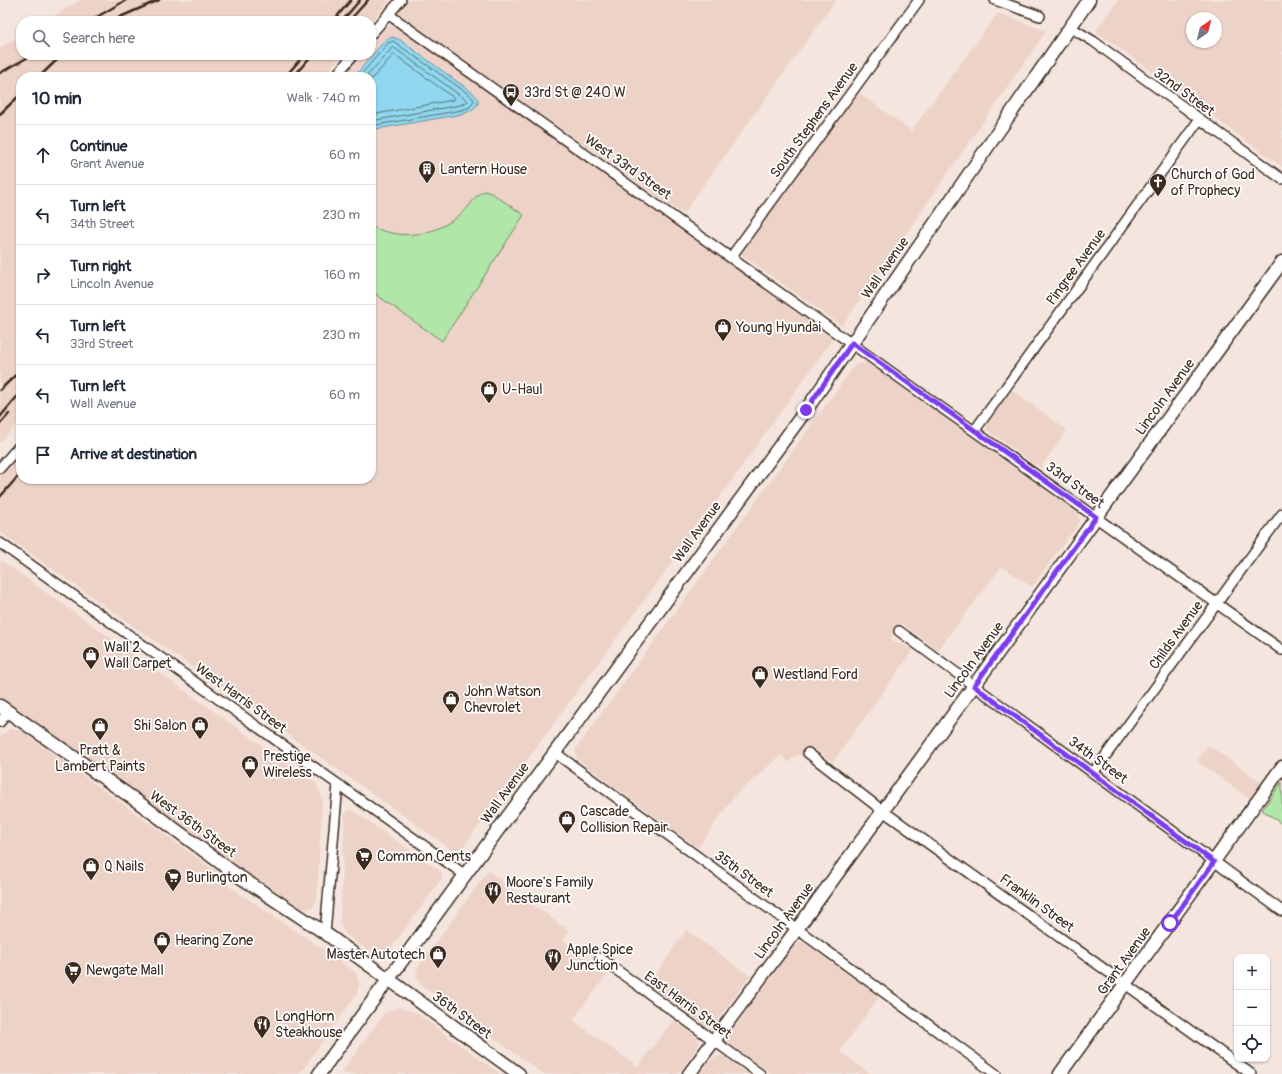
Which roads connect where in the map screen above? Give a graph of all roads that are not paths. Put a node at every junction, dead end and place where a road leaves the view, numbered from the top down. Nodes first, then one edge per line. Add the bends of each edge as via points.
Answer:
1 (401, 0) edge
2 (919, 0) edge
3 (995, 0) edge
4 (1090, 0) edge
5 (388, 14) junction
6 (1040, 16) dead end
7 (1070, 27) junction
8 (376, 28) edge
9 (349, 60) edge
10 (339, 72) edge
11 (1199, 120) junction
12 (1282, 179) edge
13 (731, 257) junction
14 (1282, 262) edge
15 (852, 343) junction
16 (975, 430) junction
17 (16, 450) edge
18 (0, 468) edge
19 (1282, 514) edge
20 (1096, 517) junction
21 (0, 543) edge
22 (1217, 603) junction
23 (899, 631) dead end
24 (1282, 650) edge
25 (974, 686) junction
26 (4, 709) edge
27 (0, 722) edge
28 (554, 752) junction
29 (808, 753) dead end
30 (1282, 768) edge
31 (1093, 773) junction
32 (338, 784) junction
33 (883, 810) junction
34 (1214, 862) junction
35 (465, 875) junction
36 (1282, 911) edge
37 (797, 930) junction
38 (325, 933) junction
39 (600, 958) dead end
40 (388, 980) junction
41 (1125, 984) junction
42 (714, 1041) junction
43 (319, 1074) edge
44 (519, 1074) edge
45 (689, 1074) edge
46 (760, 1074) edge
47 (996, 1074) edge
48 (1060, 1074) edge
49 (1251, 1074) edge

1 - 5 street
2 - 13 street, South Stephens Avenue
3 - 6 street
4 - 7 street, Wall Avenue
5 - 8 street
5 - 13 street, West 33rd Street
7 - 11 street, 32nd Street via 1093,41
7 - 15 street, Wall Avenue
9 - 10 street
11 - 12 street, 32nd Street
11 - 16 street, Pingree Avenue
13 - 15 street, West 33rd Street
14 - 20 street, Lincoln Avenue
15 - 16 street, 33rd Street
15 - 28 street, Wall Avenue via 806,410
16 - 20 street, 33rd Street
17 - 18 street
19 - 22 street, Childs Avenue
20 - 22 street, 33rd Street
20 - 25 street, Lincoln Avenue
21 - 32 street, West Harris Street
22 - 24 street, 33rd Street
22 - 31 street, Childs Avenue
23 - 25 street, 34th Street
25 - 31 street, 34th Street
25 - 33 street, Lincoln Avenue
26 - 27 street
26 - 38 street, West 36th Street via 134,799 237,875
28 - 35 street, Wall Avenue
28 - 37 street, 35th Street
29 - 33 street, Franklin Street
30 - 34 street, Grant Avenue
31 - 34 street, 34th Street
32 - 35 street, West Harris Street
32 - 38 street
33 - 37 street, Lincoln Avenue
33 - 41 street, Franklin Street
34 - 36 street, 34th Street
34 - 41 street, Grant Avenue
35 - 40 street, Wall Avenue
37 - 42 street, Lincoln Avenue
37 - 47 street, 35th Street
38 - 40 street, West 36th Street
39 - 42 street, East Harris Street
40 - 43 street, Wall Avenue
40 - 44 street, 36th Street
41 - 48 street, Grant Avenue
41 - 49 street, Franklin Street
42 - 45 street, Lincoln Avenue
42 - 46 street, East Harris Street

